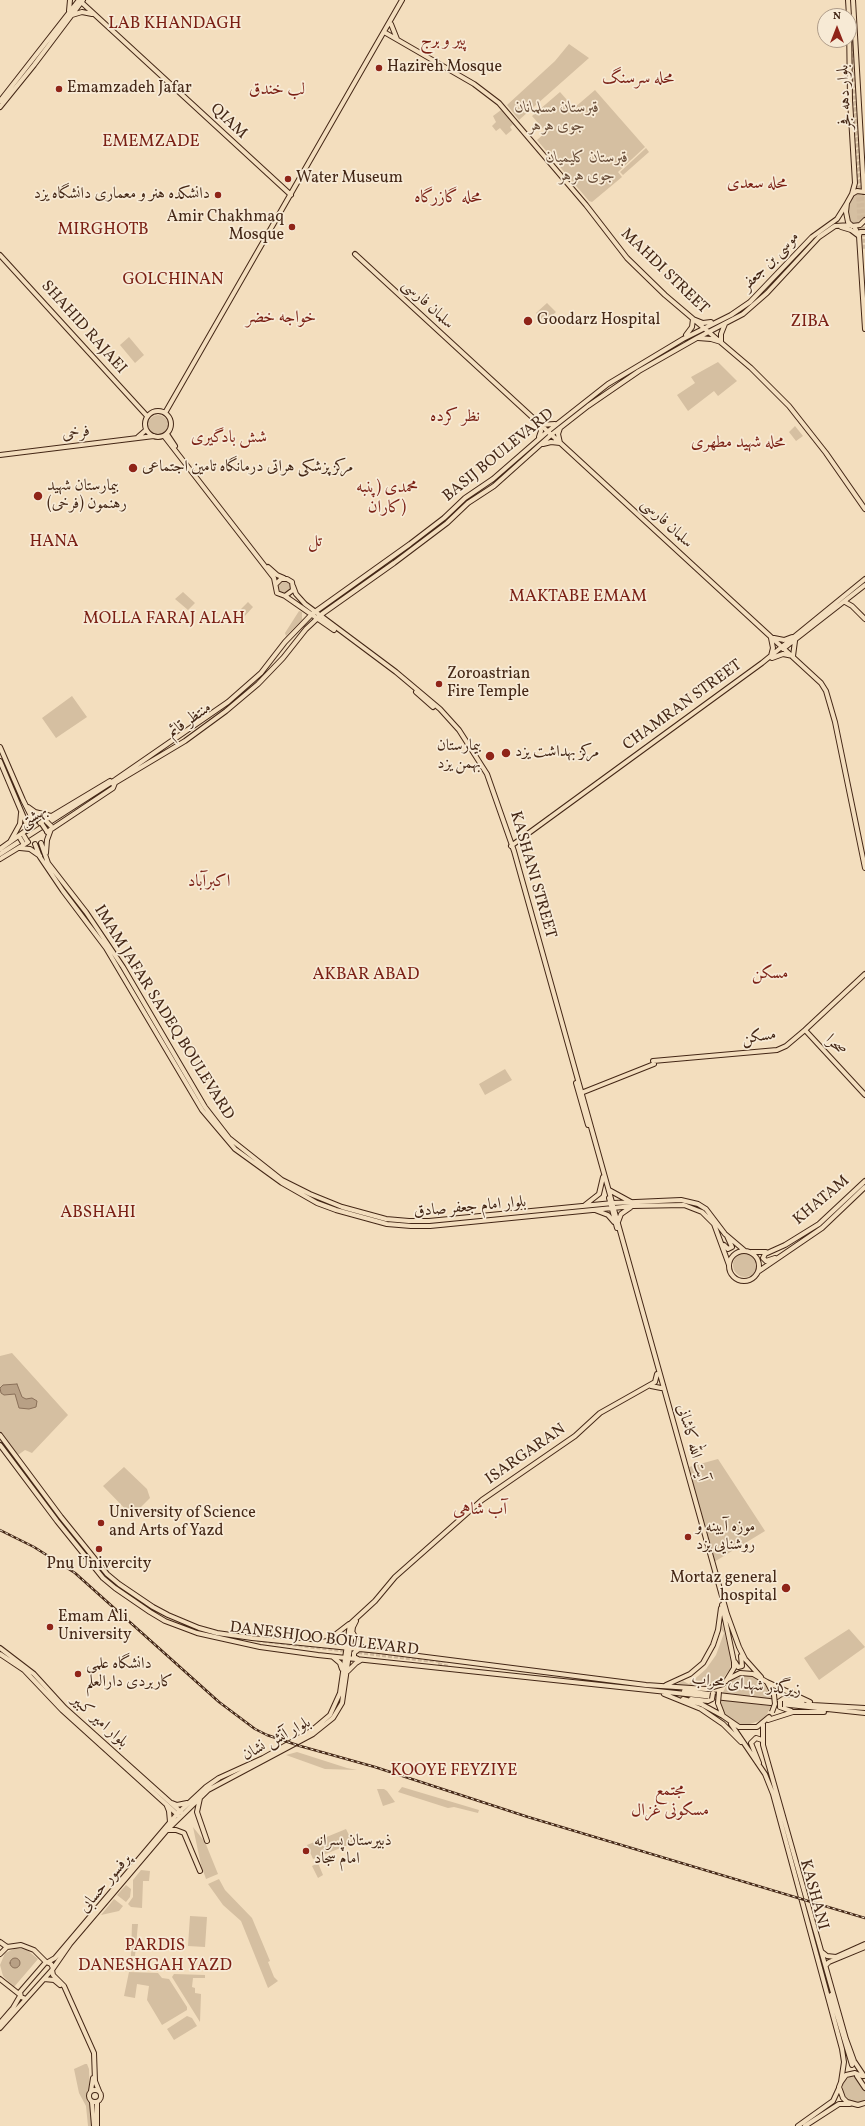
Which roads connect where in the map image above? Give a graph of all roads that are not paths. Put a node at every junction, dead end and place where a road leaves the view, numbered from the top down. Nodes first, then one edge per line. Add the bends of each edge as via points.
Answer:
1 (70, 0) edge
2 (404, 0) edge
3 (853, 0) edge
4 (80, 1) edge
5 (71, 12) junction
6 (94, 15) junction
7 (391, 24) junction
8 (385, 33) junction
9 (397, 39) junction
10 (849, 48) edge
11 (416, 50) junction
12 (0, 101) edge
13 (0, 106) edge
14 (863, 180) junction
15 (855, 183) junction
16 (865, 192) edge
17 (852, 194) junction
18 (291, 195) junction
19 (847, 203) junction
20 (865, 220) edge
21 (834, 224) junction
22 (852, 226) junction
23 (865, 232) edge
24 (859, 236) junction
25 (355, 254) dead end
26 (0, 255) edge
27 (774, 282) junction
28 (693, 319) junction
29 (720, 320) junction
30 (727, 323) junction
31 (703, 328) junction
32 (865, 329) edge
33 (708, 332) junction
34 (683, 338) junction
35 (696, 338) junction
36 (721, 342) junction
37 (654, 355) junction
38 (657, 361) junction
39 (590, 398) junction
40 (594, 402) junction
41 (165, 413) junction
42 (147, 416) junction
43 (558, 423) junction
44 (539, 424) junction
45 (562, 426) junction
46 (146, 430) junction
47 (547, 432) junction
48 (165, 435) junction
49 (551, 435) junction
50 (154, 436) junction
51 (537, 441) junction
52 (560, 444) junction
53 (540, 445) junction
54 (0, 454) edge
55 (511, 464) junction
56 (514, 469) junction
57 (504, 470) junction
58 (508, 474) junction
59 (865, 509) edge
60 (391, 557) junction
61 (383, 562) junction
62 (394, 563) junction
63 (388, 568) junction
64 (284, 578) junction
65 (865, 579) edge
66 (276, 584) junction
67 (865, 585) edge
68 (293, 586) junction
69 (285, 596) junction
70 (850, 597) junction
71 (845, 602) junction
72 (324, 605) junction
73 (852, 606) junction
74 (305, 607) junction
75 (331, 608) junction
76 (314, 613) junction
77 (319, 617) junction
78 (865, 619) edge
79 (304, 621) junction
80 (329, 624) junction
81 (310, 625) junction
82 (804, 631) junction
83 (771, 638) junction
84 (795, 638) junction
85 (285, 642) junction
86 (292, 646) junction
87 (783, 648) junction
88 (280, 650) junction
89 (285, 655) junction
90 (793, 656) junction
91 (771, 657) junction
92 (468, 745) junction
93 (0, 747) edge
94 (0, 760) edge
95 (115, 782) junction
96 (23, 800) junction
97 (21, 810) junction
98 (30, 813) junction
99 (23, 816) junction
100 (49, 819) junction
101 (56, 821) joint
102 (34, 822) junction
103 (27, 824) junction
104 (41, 824) junction
105 (52, 827) junction
106 (46, 831) junction
107 (21, 836) junction
108 (509, 838) junction
109 (520, 840) junction
110 (10, 842) junction
111 (25, 843) junction
112 (35, 844) junction
113 (42, 845) junction
114 (512, 847) junction
115 (17, 848) junction
116 (0, 849) edge
117 (38, 850) junction
118 (0, 857) edge
119 (40, 857) junction
120 (48, 863) junction
121 (865, 868) edge
122 (865, 974) edge
123 (138, 998) junction
124 (805, 1030) junction
125 (580, 1093) junction
126 (865, 1095) edge
127 (603, 1177) junction
128 (865, 1181) edge
129 (865, 1188) edge
130 (609, 1190) junction
131 (632, 1204) junction
132 (612, 1205) junction
133 (584, 1206) junction
134 (591, 1210) junction
135 (490, 1218) junction
136 (617, 1224) junction
137 (725, 1234) junction
138 (722, 1243) junction
139 (747, 1251) junction
140 (771, 1251) junction
141 (775, 1258) junction
142 (729, 1265) junction
143 (759, 1271) junction
144 (657, 1374) junction
145 (659, 1381) junction
146 (651, 1386) junction
147 (661, 1388) junction
148 (642, 1390) junction
149 (0, 1435) edge
150 (0, 1445) edge
151 (56, 1511) junction
152 (52, 1514) junction
153 (61, 1517) junction
154 (57, 1521) junction
155 (722, 1605) junction
156 (360, 1615) junction
157 (350, 1624) junction
158 (352, 1632) junction
159 (312, 1644) junction
160 (739, 1646) junction
161 (338, 1647) junction
162 (0, 1648) edge
163 (348, 1648) junction
164 (359, 1649) junction
165 (365, 1650) junction
166 (0, 1654) edge
167 (331, 1656) junction
168 (337, 1657) junction
169 (344, 1658) junction
170 (350, 1658) junction
171 (358, 1659) junction
172 (363, 1660) junction
173 (734, 1662) junction
174 (345, 1673) junction
175 (761, 1677) junction
176 (767, 1682) junction
177 (724, 1683) junction
178 (646, 1685) junction
179 (660, 1687) junction
180 (706, 1690) junction
181 (654, 1691) junction
182 (675, 1697) junction
183 (685, 1699) junction
184 (806, 1702) junction
185 (844, 1707) junction
186 (865, 1708) edge
187 (803, 1711) junction
188 (848, 1712) junction
189 (865, 1714) edge
190 (723, 1716) junction
191 (768, 1720) junction
192 (731, 1724) junction
193 (763, 1724) junction
194 (762, 1740) junction
195 (748, 1749) junction
196 (120, 1759) junction
197 (759, 1764) junction
198 (200, 1798) junction
199 (189, 1802) junction
200 (168, 1803) junction
201 (180, 1814) junction
202 (170, 1823) junction
203 (167, 1830) junction
204 (207, 1841) dead end
205 (200, 1871) dead end
206 (0, 1942) edge
207 (865, 1944) edge
208 (7, 1947) junction
209 (865, 1947) edge
210 (821, 1951) junction
211 (0, 1953) edge
212 (832, 1959) junction
213 (819, 1960) junction
214 (47, 1962) junction
215 (826, 1966) junction
216 (53, 1969) junction
217 (53, 1975) junction
218 (0, 1979) edge
219 (44, 1979) junction
220 (51, 1980) junction
221 (20, 1995) junction
222 (26, 1999) junction
223 (0, 2023) edge
224 (0, 2028) edge
225 (844, 2062) junction
226 (853, 2063) junction
227 (857, 2076) dead end
228 (864, 2077) edge
229 (840, 2082) junction
230 (840, 2087) junction
231 (865, 2088) edge
232 (99, 2090) junction
233 (91, 2091) junction
234 (835, 2098) junction
235 (92, 2102) junction
236 (97, 2102) junction
237 (865, 2103) edge
238 (839, 2104) junction
239 (852, 2104) junction
240 (858, 2105) junction
241 (865, 2107) edge
242 (96, 2126) edge
243 (798, 2126) edge
244 (805, 2126) edge

1 - 5 main road
2 - 7 main road
2 - 8 main road
3 - 14 main road, بلوار دهه فجر
4 - 5 main road
4 - 6 main road, QIAM
5 - 6 main road
5 - 12 main road
5 - 13 main road via 34,66
6 - 18 main road, QIAM
7 - 8 main road
7 - 9 main road
8 - 9 main road, MAHDI STREET
8 - 11 main road, MAHDI STREET
8 - 18 main road
9 - 11 main road, MAHDI STREET
10 - 15 main road, بلوار دهه فجر
11 - 28 main road, MAHDI STREET via 474,84 499,104 586,205 622,252
14 - 15 main road via 861,186
14 - 16 main road, بلوار دهه فجر
15 - 17 main road, بلوار دهه فجر
16 - 17 main road via 857,191
17 - 19 main road, بلوار دهه فجر
18 - 41 main road
19 - 21 main road, موسی بن جعفر
19 - 22 main road via 847,218
20 - 22 main road via 860,225
21 - 22 main road
21 - 24 main road
21 - 27 main road, موسی بن جعفر via 812,237
22 - 24 main road
23 - 24 main road via 860,232
24 - 32 main road
25 - 44 main road, سلمان فارسی
26 - 42 main road, SHAHID RAJAEI
27 - 29 main road, موسی بن جعفر via 750,302
27 - 30 main road, BASIJ BOULEVARD via 751,308
28 - 29 main road via 707,324
28 - 31 main road, MAHDI STREET
28 - 34 main road via 691,330
29 - 31 main road, موسی بن جعفر
30 - 33 main road, BASIJ BOULEVARD
30 - 36 main road via 721,334
31 - 33 main road, MAHDI STREET
31 - 34 main road, BASIJ BOULEVARD
33 - 35 main road, BASIJ BOULEVARD
33 - 36 main road, MAHDI STREET
34 - 37 main road, BASIJ BOULEVARD
35 - 36 main road
35 - 38 main road, BASIJ BOULEVARD
36 - 59 main road, MAHDI STREET via 788,406 826,453
37 - 38 main road
37 - 39 main road, BASIJ BOULEVARD
38 - 40 main road, BASIJ BOULEVARD
39 - 40 main road
39 - 43 main road, BASIJ BOULEVARD
40 - 45 main road, BASIJ BOULEVARD
41 - 42 main road via 153,412
41 - 48 main road via 171,423
42 - 46 main road
43 - 44 main road via 548,426
43 - 47 main road, BASIJ BOULEVARD
44 - 47 main road, سلمان فارسی
44 - 51 main road via 541,431
45 - 49 main road, BASIJ BOULEVARD
45 - 52 main road via 558,434
46 - 50 main road
46 - 54 main road, فرخی via 140,437
47 - 49 main road, سلمان فارسی
47 - 51 main road, BASIJ BOULEVARD
48 - 50 main road
48 - 64 main road via 266,565
48 - 66 main road
49 - 52 main road, سلمان فارسی
49 - 53 main road, BASIJ BOULEVARD
50 - 54 main road, فرخی
51 - 55 main road, BASIJ BOULEVARD
52 - 53 main road via 551,442
52 - 83 main road, سلمان فارسی
53 - 56 main road, BASIJ BOULEVARD
55 - 56 main road via 510,467
55 - 57 main road, BASIJ BOULEVARD
56 - 58 main road, BASIJ BOULEVARD
57 - 58 main road
57 - 60 main road, BASIJ BOULEVARD
58 - 62 main road, BASIJ BOULEVARD
60 - 61 main road, BASIJ BOULEVARD
60 - 62 main road
61 - 63 main road
61 - 72 main road, BASIJ BOULEVARD
62 - 63 main road, BASIJ BOULEVARD
63 - 75 main road, BASIJ BOULEVARD
64 - 66 main road
64 - 68 main road via 290,580
65 - 82 main road, CHAMRAN STREET
66 - 69 main road via 276,591
67 - 70 main road, CHAMRAN STREET
68 - 69 main road via 291,593
68 - 74 main road
69 - 74 main road
70 - 71 main road, CHAMRAN STREET
70 - 73 main road
71 - 73 main road
71 - 82 main road, CHAMRAN STREET
72 - 74 main road
72 - 76 main road, BASIJ BOULEVARD
73 - 78 main road
74 - 76 main road
74 - 79 main road
75 - 77 main road, BASIJ BOULEVARD
75 - 80 main road
76 - 77 main road, KASHANI STREET
76 - 79 main road, منتظر قائم
77 - 80 main road, KASHANI STREET
77 - 81 main road, منتظر قائم
79 - 85 main road, منتظر قائم
80 - 81 main road
80 - 92 main road, KASHANI STREET via 425,696 459,730
81 - 86 main road, منتظر قائم
82 - 84 main road, CHAMRAN STREET
83 - 84 main road
83 - 87 main road, سلمان فارسی
83 - 91 main road
84 - 87 main road, CHAMRAN STREET
84 - 90 main road
85 - 86 main road via 287,646
85 - 88 main road, منتظر قائم
86 - 89 main road, منتظر قائم
87 - 90 main road, سلمان فارسی
87 - 91 main road, CHAMRAN STREET
88 - 89 main road
88 - 95 main road, منتظر قائم via 261,673 228,702
89 - 95 main road, منتظر قائم via 258,684 226,711 185,741
90 - 91 main road via 783,654
90 - 121 main road, سلمان فارسی via 826,691 841,748
91 - 109 main road, CHAMRAN STREET
91 - 114 main road, CHAMRAN STREET
92 - 108 main road, KASHANI STREET via 486,774
92 - 114 main road, KASHANI STREET via 484,775
93 - 96 main road
94 - 97 main road
95 - 100 main road via 108,781
95 - 101 main road, منتظر قائم
95 - 105 main road via 113,788
95 - 118 main road, بهشتی
96 - 98 main road
96 - 100 main road via 35,812
97 - 99 main road
97 - 110 main road via 20,824
98 - 99 main road
98 - 102 main road
99 - 103 main road
100 - 104 main road
100 - 105 main road, bridge
101 - 118 main road, بهشتی
102 - 103 main road
102 - 104 main road
103 - 107 main road
104 - 106 main road, bridge
105 - 106 main road
105 - 120 main road via 46,847
106 - 113 main road
107 - 110 main road
107 - 111 main road, bridge
108 - 109 main road
108 - 114 main road, KASHANI STREET
109 - 114 main road, CHAMRAN STREET
110 - 116 main road
111 - 112 main road
111 - 115 main road
112 - 113 main road
112 - 117 main road, IMAM JAFAR SADEQ BOULEVARD
113 - 117 main road
113 - 120 main road, IMAM JAFAR SADEQ BOULEVARD
114 - 125 main road, KASHANI STREET
115 - 118 main road
115 - 119 main road via 27,848
117 - 119 main road, IMAM JAFAR SADEQ BOULEVARD
119 - 123 main road, IMAM JAFAR SADEQ BOULEVARD via 106,948
120 - 123 main road, IMAM JAFAR SADEQ BOULEVARD via 86,912
122 - 124 main road, مسکن
123 - 135 main road, IMAM JAFAR SADEQ BOULEVARD via 194,1098 212,1124 235,1149 269,1176 317,1203 386,1224 430,1226
124 - 125 main road, مسکن via 786,1046 769,1052 653,1062
124 - 126 main road, صحرا
125 - 127 main road, KASHANI STREET
125 - 130 main road, KASHANI STREET
127 - 132 main road, KASHANI STREET
127 - 133 main road via 599,1194
128 - 140 main road, KHATAM via 819,1224 786,1245
129 - 141 main road, KHATAM via 822,1228
130 - 131 main road
130 - 132 main road, KASHANI STREET
131 - 132 main road
131 - 136 main road via 621,1214
131 - 137 main road via 681,1200 698,1204 712,1214
131 - 138 main road via 679,1204 692,1207 709,1217
132 - 133 main road, IMAM JAFAR SADEQ BOULEVARD
132 - 134 main road, بلوار امام جعفر صادق
132 - 136 main road, آیت الله کاشانی
133 - 135 main road, IMAM JAFAR SADEQ BOULEVARD
134 - 135 main road, بلوار امام جعفر صادق
134 - 136 main road via 608,1214
136 - 144 main road, آیت الله کاشانی
136 - 160 main road, آیت الله کاشانی via 720,1591
137 - 138 main road via 731,1249 728,1250
137 - 139 main road
138 - 142 main road
139 - 140 main road, KHATAM
139 - 142 main road via 734,1255
139 - 143 main road via 757,1258
140 - 141 main road via 765,1254 764,1260
141 - 143 main road, KHATAM
142 - 143 main road via 732,1274 742,1281 751,1279
144 - 145 main road, آیت الله کاشانی
144 - 148 main road, ISARGARAN via 655,1382
145 - 146 main road, ISARGARAN
145 - 147 main road, آیت الله کاشانی
146 - 147 main road
146 - 148 main road, ISARGARAN
147 - 155 main road, آیت الله کاشانی
148 - 156 main road, ISARGARAN via 600,1413 575,1436 479,1503 395,1577
149 - 151 main road, DANESHJOO BOULEVARD
150 - 152 main road, DANESHJOO BOULEVARD
151 - 152 main road
151 - 153 main road, DANESHJOO BOULEVARD
152 - 154 main road, DANESHJOO BOULEVARD
153 - 154 main road
153 - 159 main road, DANESHJOO BOULEVARD via 98,1563 119,1584 168,1615 217,1633
154 - 167 main road, DANESHJOO BOULEVARD via 104,1578 130,1599 165,1621 215,1638
155 - 173 main road, آیت الله کاشانی
155 - 179 main road via 718,1630 703,1663 681,1680
156 - 157 main road, ISARGARAN
156 - 158 main road, ISARGARAN
157 - 159 main road, ISARGARAN via 327,1641
157 - 163 main road
158 - 163 main road, ISARGARAN
158 - 165 main road
159 - 161 main road, DANESHJOO BOULEVARD
160 - 173 main road via 742,1666 738,1667
160 - 175 main road, آیت الله کاشانی
161 - 163 main road, DANESHJOO BOULEVARD
161 - 168 main road via 342,1652
162 - 196 main road, بلوار امیر کبیر via 34,1674 65,1708
163 - 164 main road, DANESHJOO BOULEVARD
163 - 169 main road, بلوار آتش نشان
163 - 170 main road, بلوار آتش نشان
164 - 165 main road, DANESHJOO BOULEVARD
164 - 171 main road via 354,1653 354,1657
165 - 178 main road, DANESHJOO BOULEVARD
166 - 196 main road, بلوار امیر کبیر via 24,1670 62,1710
167 - 168 main road, DANESHJOO BOULEVARD
167 - 174 main road via 340,1663
168 - 169 main road, DANESHJOO BOULEVARD
169 - 170 main road, DANESHJOO BOULEVARD
169 - 174 main road, بلوار آتش نشان
170 - 171 main road, DANESHJOO BOULEVARD
170 - 174 main road, بلوار آتش نشان
171 - 172 main road, DANESHJOO BOULEVARD
172 - 174 main road via 356,1662
172 - 181 main road, DANESHJOO BOULEVARD
173 - 177 main road via 734,1668
174 - 198 main road, بلوار آتش نشان via 342,1703 328,1724 273,1757 214,1785
174 - 199 main road, بلوار آتش نشان via 338,1702 325,1721 263,1758 212,1782
175 - 176 main road
175 - 177 main road via 740,1674 732,1676
176 - 184 main road
176 - 191 main road, bridge via 774,1695 775,1704
177 - 180 main road
177 - 190 main road, bridge via 719,1692 718,1703
178 - 179 main road
178 - 185 main road, زیرگذر شهدای محراب via 795,1704
179 - 180 main road
180 - 183 main road, bridge via 713,1693 712,1699 708,1701
181 - 182 main road
181 - 188 main road, زیرگذر شهدای محراب
182 - 183 main road
182 - 195 main road via 715,1718
183 - 190 main road
184 - 185 main road
184 - 187 main road, bridge via 783,1699 780,1701 780,1708 784,1710
185 - 186 main road
187 - 188 main road
187 - 191 main road via 787,1712
188 - 189 main road
190 - 192 main road
191 - 193 main road
192 - 193 main road via 745,1728
192 - 195 main road, KASHANI
193 - 194 main road, KASHANI
194 - 197 main road via 754,1739 751,1743
194 - 210 main road, KASHANI
195 - 197 main road, KASHANI
196 - 200 main road, بلوار امیر کبیر
197 - 213 main road, KASHANI via 773,1794
198 - 201 main road, بلوار آتش نشان
198 - 204 main road via 197,1812
199 - 200 main road via 182,1805
199 - 201 main road, بلوار آتش نشان
200 - 201 main road, بلوار امیر کبیر
200 - 202 main road
201 - 202 main road, پرفسور حسابی
201 - 203 main road, پرفسور حسابی
202 - 214 main road, پرفسور حسابی via 56,1958
203 - 205 main road via 184,1833
203 - 216 main road, پرفسور حسابی via 70,1944
206 - 208 main road
207 - 212 main road
208 - 211 main road
208 - 214 main road via 28,1946
209 - 212 main road
210 - 212 main road
210 - 215 main road, KASHANI
212 - 215 main road
213 - 225 main road, KASHANI
213 - 226 main road
214 - 216 main road
214 - 221 main road, پرفسور حسابی
215 - 226 main road, KASHANI
216 - 217 main road
216 - 219 main road, پرفسور حسابی
217 - 220 main road
217 - 232 main road via 64,1986 94,2053 95,2081
218 - 221 main road
219 - 220 main road
219 - 222 main road, پرفسور حسابی
220 - 233 main road via 62,1988 90,2050 93,2083
221 - 222 main road
221 - 223 main road, پرفسور حسابی
222 - 224 main road, پرفسور حسابی
225 - 226 main road via 851,2068 854,2066
225 - 229 main road, KASHANI
226 - 228 main road, KASHANI
227 - 231 main road
228 - 229 main road via 851,2073
229 - 230 main road, KASHANI
230 - 234 main road
230 - 239 main road via 843,2098
232 - 233 main road
232 - 236 main road via 102,2097
233 - 235 main road via 88,2096
234 - 238 main road via 839,2100
234 - 243 main road
235 - 236 main road
235 - 242 main road
236 - 242 main road
237 - 240 main road
238 - 239 main road
238 - 244 main road
239 - 240 main road
240 - 241 main road

